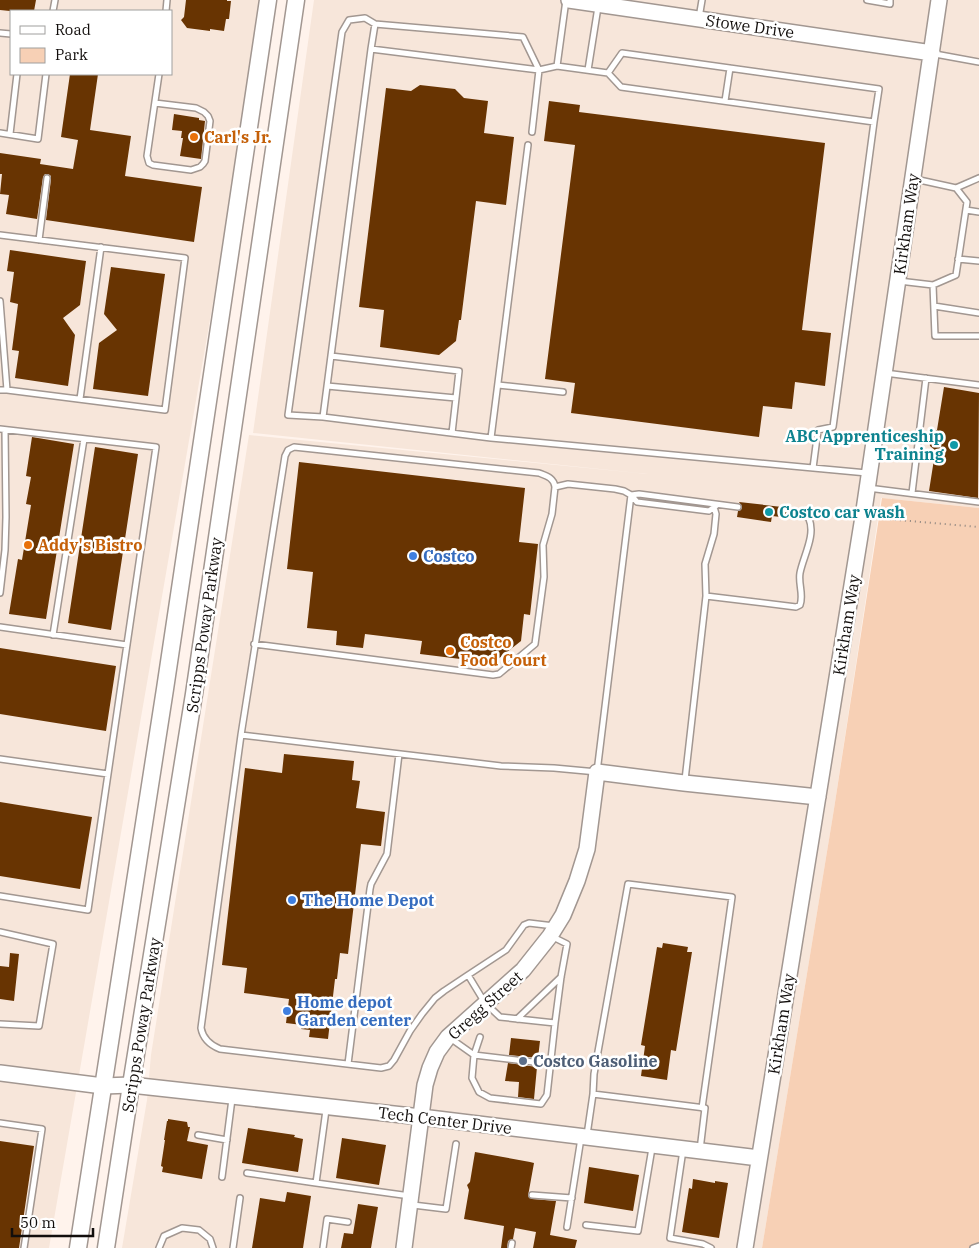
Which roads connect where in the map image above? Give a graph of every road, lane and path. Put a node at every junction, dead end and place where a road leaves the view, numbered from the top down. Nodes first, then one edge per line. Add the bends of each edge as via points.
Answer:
1 (268, 0) edge
2 (296, 0) edge
3 (568, 0) edge
4 (702, 0) edge
5 (867, 0) edge
6 (890, 0) edge
7 (939, 0) edge
8 (598, 4) junction
9 (699, 19) junction
10 (375, 24) junction
11 (371, 50) junction
12 (932, 53) junction
13 (979, 62) edge
14 (557, 66) junction
15 (730, 68) junction
16 (539, 70) junction
17 (588, 70) junction
18 (608, 72) junction
19 (17, 75) edge
20 (46, 75) edge
21 (159, 75) edge
22 (725, 101) junction
23 (155, 103) junction
24 (874, 122) junction
25 (532, 132) dead end
26 (0, 133) edge
27 (10, 134) junction
28 (528, 145) dead end
29 (47, 178) dead end
30 (979, 178) edge
31 (913, 179) junction
32 (956, 188) junction
33 (966, 210) junction
34 (979, 212) edge
35 (0, 235) edge
36 (39, 240) junction
37 (101, 247) junction
38 (958, 258) junction
39 (979, 261) edge
40 (898, 281) junction
41 (933, 285) junction
42 (0, 301) edge
43 (934, 306) junction
44 (979, 313) edge
45 (979, 336) edge
46 (331, 356) junction
47 (884, 373) junction
48 (926, 378) junction
49 (498, 385) junction
50 (327, 386) junction
51 (979, 386) edge
52 (0, 390) edge
53 (7, 390) junction
54 (563, 392) dead end
55 (456, 398) junction
56 (80, 399) junction
57 (323, 417) junction
58 (2, 430) edge
59 (452, 433) junction
60 (491, 438) junction
61 (84, 439) junction
62 (813, 468) junction
63 (869, 481) junction
64 (555, 487) junction
65 (912, 494) junction
66 (631, 495) junction
67 (979, 502) edge
68 (716, 506) junction
69 (738, 507) dead end
70 (800, 514) dead end
71 (863, 517) junction
72 (979, 527) edge
73 (0, 593) edge
74 (706, 596) junction
75 (0, 627) edge
76 (54, 635) junction
77 (254, 644) junction
78 (127, 645) junction
79 (241, 735) junction
80 (399, 754) junction
81 (0, 759) edge
82 (597, 772) junction
83 (108, 774) junction
84 (684, 783) junction
85 (818, 797) junction
86 (0, 896) edge
87 (553, 931) junction
88 (0, 932) edge
89 (468, 975) junction
90 (561, 977) junction
91 (485, 1003) junction
92 (517, 1019) junction
93 (555, 1023) junction
94 (0, 1024) edge
95 (448, 1037) junction
96 (480, 1037) dead end
97 (474, 1055) junction
98 (348, 1064) junction
99 (550, 1064) junction
100 (0, 1073) edge
101 (131, 1085) junction
102 (103, 1086) junction
103 (593, 1094) junction
104 (232, 1096) junction
105 (327, 1106) junction
106 (702, 1108) junction
107 (421, 1117) junction
108 (0, 1123) edge
109 (198, 1135) dead end
110 (584, 1138) junction
111 (227, 1140) junction
112 (456, 1144) dead end
113 (653, 1145) junction
114 (683, 1149) junction
115 (700, 1151) junction
116 (759, 1158) junction
117 (247, 1172) dead end
118 (222, 1177) dead end
119 (316, 1183) junction
120 (532, 1195) dead end
121 (240, 1198) dead end
122 (572, 1198) junction
123 (410, 1200) junction
124 (348, 1222) dead end
125 (586, 1225) dead end
126 (568, 1227) dead end
127 (979, 1246) edge
128 (24, 1248) edge
129 (78, 1248) edge
130 (106, 1248) edge
131 (159, 1248) edge
132 (213, 1248) edge
133 (233, 1248) edge
134 (323, 1248) edge
135 (404, 1248) edge
136 (712, 1248) edge
137 (745, 1248) edge
138 (973, 1248) edge

1 - 102 main road, Scripps Poway Parkway
2 - 101 main road, Scripps Poway Parkway via 194,694
3 - 8 main road, Stowe Drive
3 - 14 lane
4 - 9 lane
5 - 6 lane via 890,4
7 - 12 main road, Kirkham Way
8 - 9 main road, Stowe Drive via 646,8
8 - 17 lane
9 - 12 main road, Stowe Drive
10 - 11 lane
10 - 16 lane via 523,37
10 - 57 lane via 365,18 349,20 342,32 288,415
11 - 16 lane
11 - 46 lane
12 - 13 lane
12 - 31 main road, Kirkham Way
14 - 16 lane
14 - 17 lane
15 - 18 lane via 622,53
15 - 22 lane
15 - 24 lane via 879,89
16 - 25 lane
17 - 18 lane
18 - 22 lane via 622,87
19 - 27 lane
20 - 27 lane via 38,139
21 - 23 lane
22 - 24 lane
23 - 23 lane via 147,156 149,163 191,170 200,167 205,161 210,125 208,116 196,108
24 - 62 lane via 833,427 818,430
26 - 27 lane
28 - 49 lane
29 - 36 lane
30 - 32 lane
31 - 32 lane
31 - 40 main road, Kirkham Way
32 - 33 lane via 967,202
33 - 34 lane
33 - 38 lane
35 - 36 lane
36 - 37 lane
37 - 56 lane
37 - 56 lane via 185,258 165,410
38 - 39 lane
38 - 41 lane via 956,275
40 - 41 lane
40 - 47 main road, Kirkham Way
41 - 43 lane
42 - 53 lane
43 - 44 lane
43 - 45 lane via 934,336
46 - 50 lane
46 - 55 lane via 459,371
47 - 48 lane
47 - 63 main road, Kirkham Way
48 - 51 lane
48 - 65 lane
49 - 54 lane
49 - 60 lane
50 - 55 lane
50 - 57 lane
52 - 53 lane
53 - 56 lane
55 - 59 lane
57 - 59 lane
58 - 61 lane
58 - 73 lane via 6,517
59 - 60 lane
60 - 62 lane
61 - 76 lane
61 - 78 lane via 156,447
62 - 63 lane
63 - 65 lane
63 - 71 main road, Kirkham Way
64 - 66 lane via 568,484 615,489
64 - 77 lane via 543,546 544,577 535,644 499,674
64 - 77 lane via 551,479 539,474 294,447 288,450
65 - 67 lane
66 - 68 lane
66 - 82 lane
68 - 69 lane
68 - 74 lane via 714,534 705,564
70 - 74 lane via 809,519 811,527 800,575 800,605
71 - 72 path
71 - 85 main road, Kirkham Way
74 - 84 lane
75 - 76 lane
76 - 78 lane
77 - 79 lane
78 - 83 lane
79 - 80 lane
79 - 98 lane via 201,1028 203,1035 212,1046 220,1049
80 - 82 lane via 500,766
80 - 98 lane via 387,854 370,889
81 - 83 lane
82 - 84 main road
82 - 87 main road, Gregg Street via 582,867 571,898
83 - 86 lane via 88,910
84 - 85 main road
85 - 116 main road, Kirkham Way
87 - 89 lane via 524,925 506,950
87 - 90 lane via 567,944
87 - 91 main road, Gregg Street via 523,970
88 - 94 lane via 53,944 39,1026
89 - 91 lane
89 - 98 lane via 444,991 422,1014 389,1066
90 - 92 lane
90 - 93 lane
91 - 92 lane via 500,1017
91 - 95 main road, Gregg Street
92 - 93 lane
93 - 99 lane
95 - 97 lane
95 - 107 main road, Gregg Street via 430,1068
96 - 97 lane
97 - 99 lane
97 - 99 lane via 472,1078 479,1092 490,1098 532,1103 541,1104 547,1095
100 - 102 main road, Tech Center Drive
101 - 102 main road, Tech Center Drive
101 - 104 main road, Tech Center Drive
101 - 130 main road, Scripps Poway Parkway
102 - 129 main road, Scripps Poway Parkway
103 - 106 lane
103 - 106 lane via 628,884 732,897
103 - 110 lane
104 - 105 main road, Tech Center Drive
104 - 111 lane
105 - 107 main road, Tech Center Drive
105 - 119 lane
106 - 115 lane via 705,1108
107 - 110 main road, Tech Center Drive
107 - 123 main road, Gregg Street
108 - 128 lane via 42,1129
109 - 111 lane
110 - 113 main road, Tech Center Drive
110 - 122 lane
111 - 118 lane
112 - 123 lane via 446,1209
113 - 114 main road, Tech Center Drive
113 - 125 lane via 638,1231
114 - 115 main road, Tech Center Drive
114 - 136 lane via 670,1238
115 - 116 main road, Tech Center Drive
116 - 137 main road, Kirkham Way
117 - 119 lane
119 - 123 lane
120 - 122 lane
121 - 133 lane
122 - 126 lane
123 - 135 main road, Gregg Street
124 - 134 lane via 327,1219
127 - 138 lane
131 - 132 lane via 164,1236 182,1228 199,1230 210,1239

